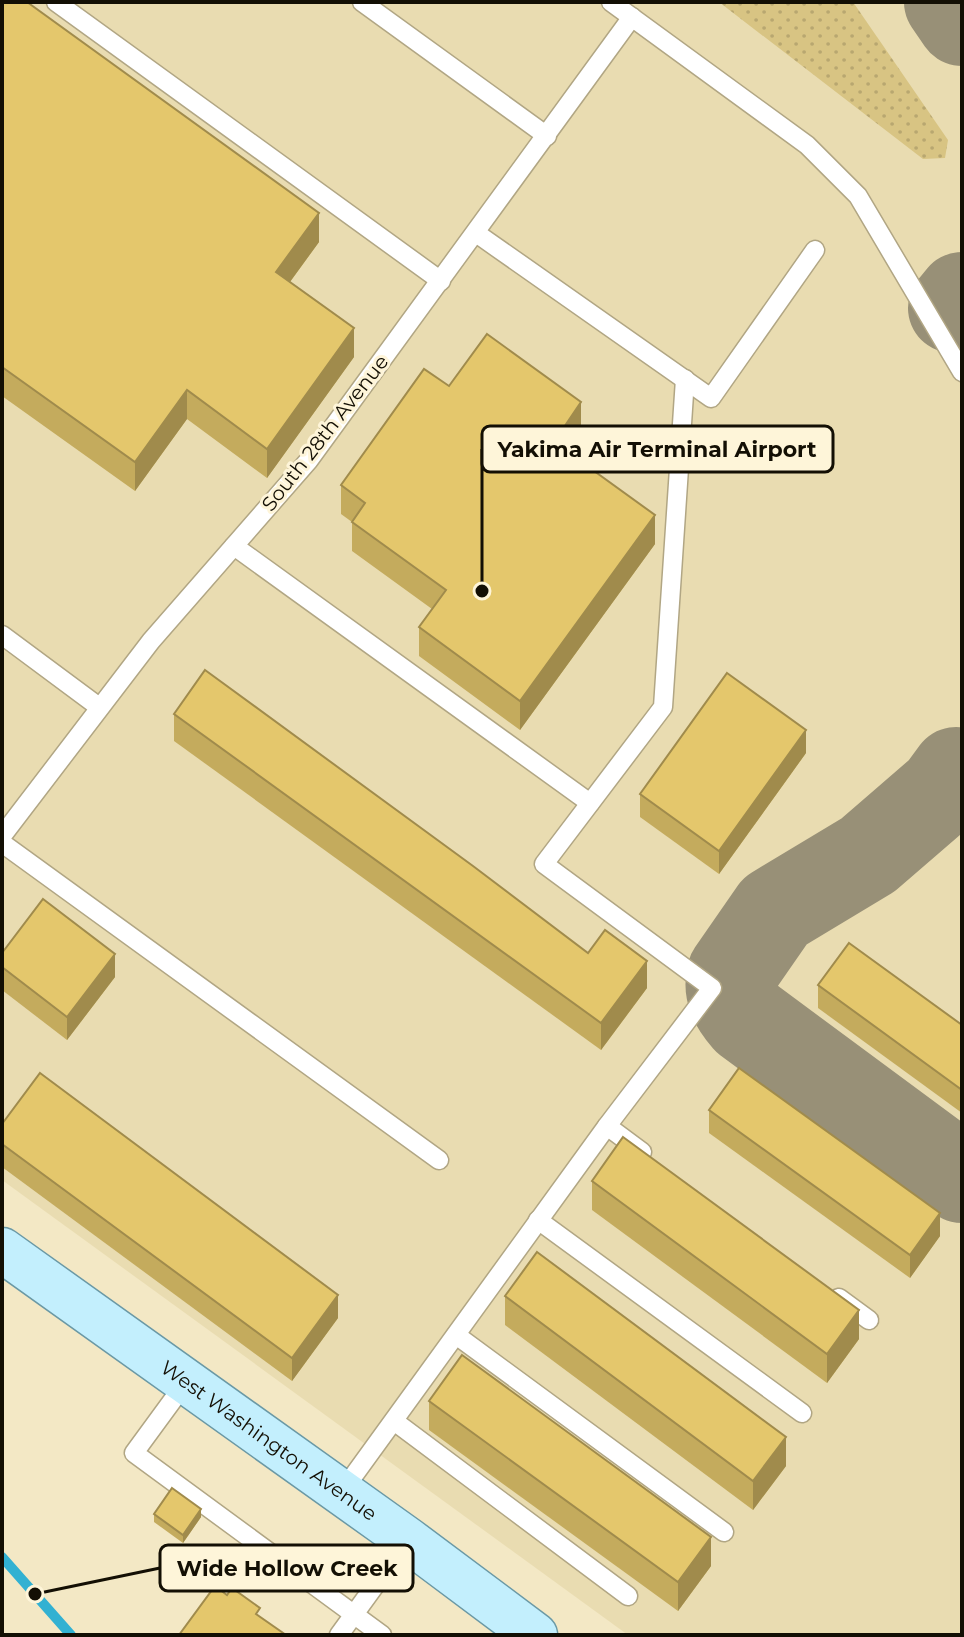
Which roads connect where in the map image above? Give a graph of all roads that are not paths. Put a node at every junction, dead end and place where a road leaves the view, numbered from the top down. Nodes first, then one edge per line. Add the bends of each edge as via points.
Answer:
1 (56, 2) edge
2 (362, 2) edge
3 (611, 2) edge
4 (632, 17) junction
5 (547, 136) junction
6 (476, 233) junction
7 (815, 250) dead end
8 (441, 281) junction
9 (962, 372) edge
10 (685, 379) junction
11 (234, 546) junction
12 (2, 635) edge
13 (99, 707) junction
14 (590, 803) junction
15 (2, 836) edge
16 (2, 843) edge
17 (607, 1126) junction
18 (439, 1160) dead end
19 (657, 1163) edge
20 (538, 1220) junction
21 (2, 1250) edge
22 (819, 1283) edge
23 (869, 1320) dead end
24 (456, 1335) junction
25 (186, 1382) junction
26 (802, 1413) dead end
27 (394, 1421) junction
28 (341, 1493) junction
29 (724, 1532) dead end
30 (408, 1540) junction
31 (628, 1596) dead end
32 (354, 1615) junction
33 (339, 1635) edge
34 (382, 1635) edge
35 (535, 1635) edge

1 - 8 lane
2 - 5 lane
3 - 4 lane
4 - 5 lane, South 28th Avenue
4 - 9 lane via 834,169 858,196
5 - 6 lane, South 28th Avenue
6 - 8 lane, South 28th Avenue
6 - 10 lane
7 - 10 lane via 711,398
8 - 11 lane, South 28th Avenue via 309,460
10 - 14 lane via 663,707
11 - 13 lane, South 28th Avenue
11 - 14 lane
12 - 13 lane
13 - 15 lane, South 28th Avenue
14 - 17 lane via 544,864 712,988
16 - 18 lane
17 - 19 lane
17 - 20 lane
20 - 24 lane
20 - 26 lane
21 - 25 main road, West Washington Avenue
22 - 23 lane
24 - 27 lane
24 - 29 lane
25 - 28 main road, West Washington Avenue
25 - 32 lane via 134,1453
27 - 28 lane
27 - 31 lane
28 - 30 main road, West Washington Avenue
30 - 32 lane
30 - 35 main road, West Washington Avenue
32 - 33 lane
32 - 34 lane

